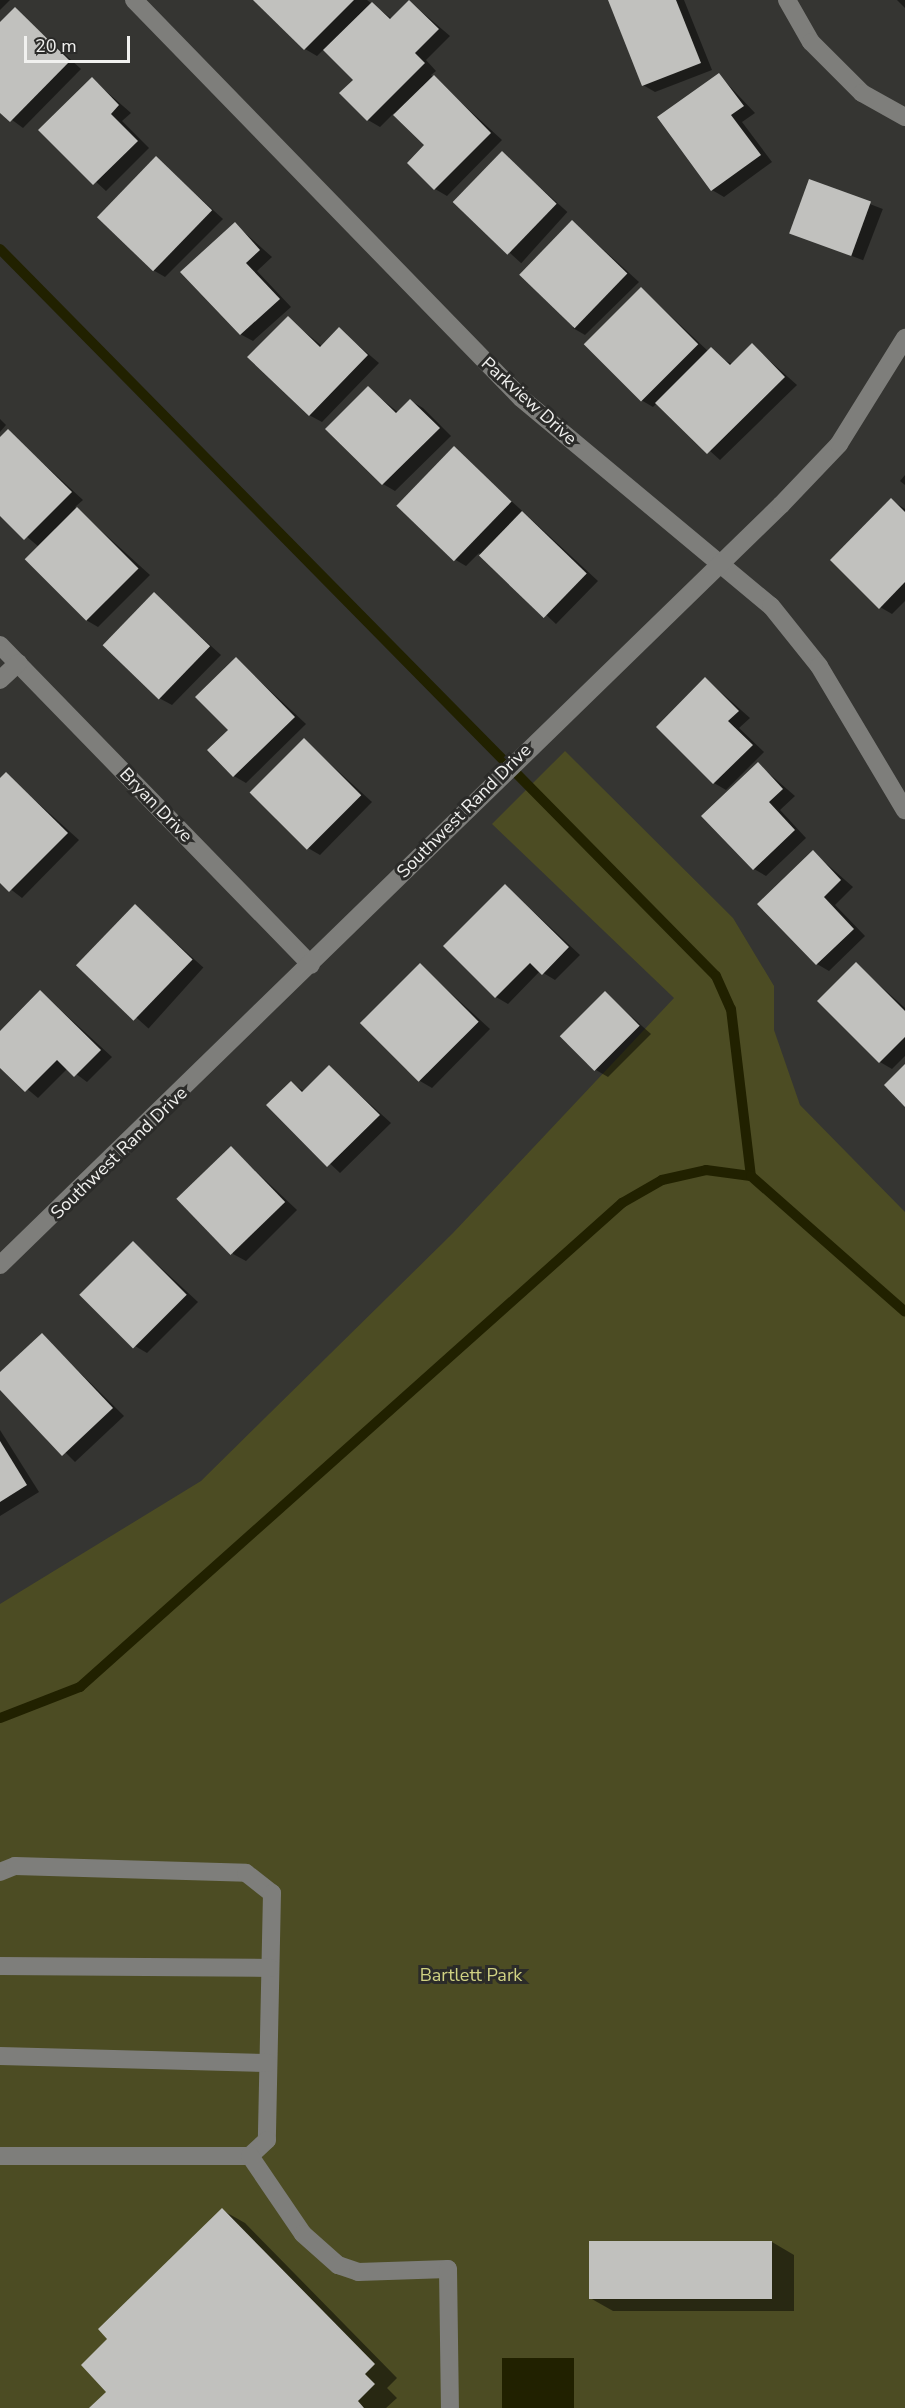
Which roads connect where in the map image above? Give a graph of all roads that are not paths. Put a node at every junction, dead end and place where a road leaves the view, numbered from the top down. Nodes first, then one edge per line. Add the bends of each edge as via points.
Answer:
1 (787, 0) edge
2 (144, 3) edge
3 (905, 117) edge
4 (905, 338) edge
5 (719, 563) junction
6 (0, 645) edge
7 (18, 663) junction
8 (0, 680) edge
9 (905, 810) edge
10 (311, 965) junction
11 (0, 1264) edge
12 (0, 1872) edge
13 (0, 1966) edge
14 (270, 1968) junction
15 (0, 2056) edge
16 (268, 2063) junction
17 (0, 2156) edge
18 (250, 2156) junction
19 (450, 2408) edge

1 - 3 street via 826,56 862,93
2 - 5 street, Parkview Drive via 521,398
4 - 5 street, Southwest Rand Drive via 838,444
5 - 9 street, Parkview Drive via 771,606 819,666
5 - 10 street, Southwest Rand Drive via 476,796
6 - 7 street, Bryan Drive
7 - 8 street
7 - 10 street, Bryan Drive
10 - 11 street, Southwest Rand Drive
12 - 14 street via 15,1866 246,1874 272,1893
13 - 14 street
14 - 16 street
15 - 16 street
16 - 18 street via 267,2140
17 - 18 street
18 - 19 street via 303,2234 338,2265 358,2272 448,2269

